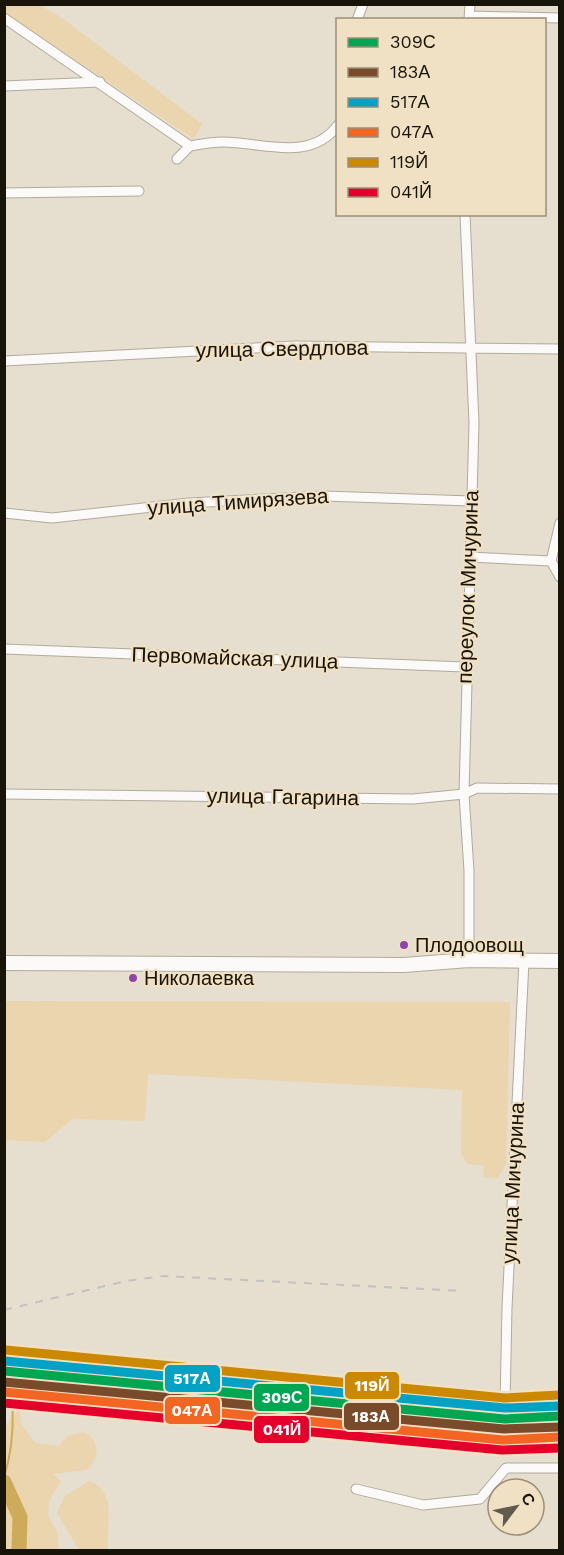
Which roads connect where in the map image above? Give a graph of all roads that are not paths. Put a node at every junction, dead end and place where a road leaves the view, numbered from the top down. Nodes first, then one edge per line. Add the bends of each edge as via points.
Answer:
1 (469, 10) edge
2 (4, 18) edge
3 (560, 18) edge
4 (100, 82) junction
5 (4, 86) edge
6 (336, 127) edge
7 (190, 146) junction
8 (177, 159) dead end
9 (139, 191) dead end
10 (4, 193) edge
11 (465, 216) edge
12 (471, 349) junction
13 (560, 349) edge
14 (4, 361) edge
15 (471, 501) junction
16 (4, 513) edge
17 (560, 523) edge
18 (469, 557) junction
19 (551, 561) junction
20 (560, 577) edge
21 (4, 649) edge
22 (465, 667) junction
23 (560, 789) edge
24 (4, 794) edge
25 (464, 794) junction
26 (469, 960) junction
27 (525, 961) junction
28 (560, 961) edge
29 (4, 963) edge
30 (505, 1404) dead end
31 (560, 1468) edge
32 (356, 1489) dead end

1 - 3 street
2 - 4 street
4 - 5 street
4 - 7 street
6 - 7 street via 328,137 295,148 224,142
7 - 8 street
9 - 10 street
11 - 12 street, переулок Мичурина
12 - 13 street, улица Свердлова
12 - 14 street, улица Свердлова via 294,346
12 - 15 street, переулок Мичурина
15 - 16 street, улица Тимирязева via 324,495 189,503 52,518
15 - 18 street, переулок Мичурина
17 - 19 street
18 - 19 street
18 - 22 street, переулок Мичурина
19 - 20 street
21 - 22 street, Первомайская улица
22 - 25 street, переулок Мичурина
23 - 25 street, улица Гагарина via 477,788
24 - 25 street, улица Гагарина via 413,799
25 - 26 street, переулок Мичурина
26 - 27 main road
26 - 29 main road via 404,965
27 - 28 main road
27 - 30 street, улица Мичурина
31 - 32 street via 506,1468 480,1499 423,1505

